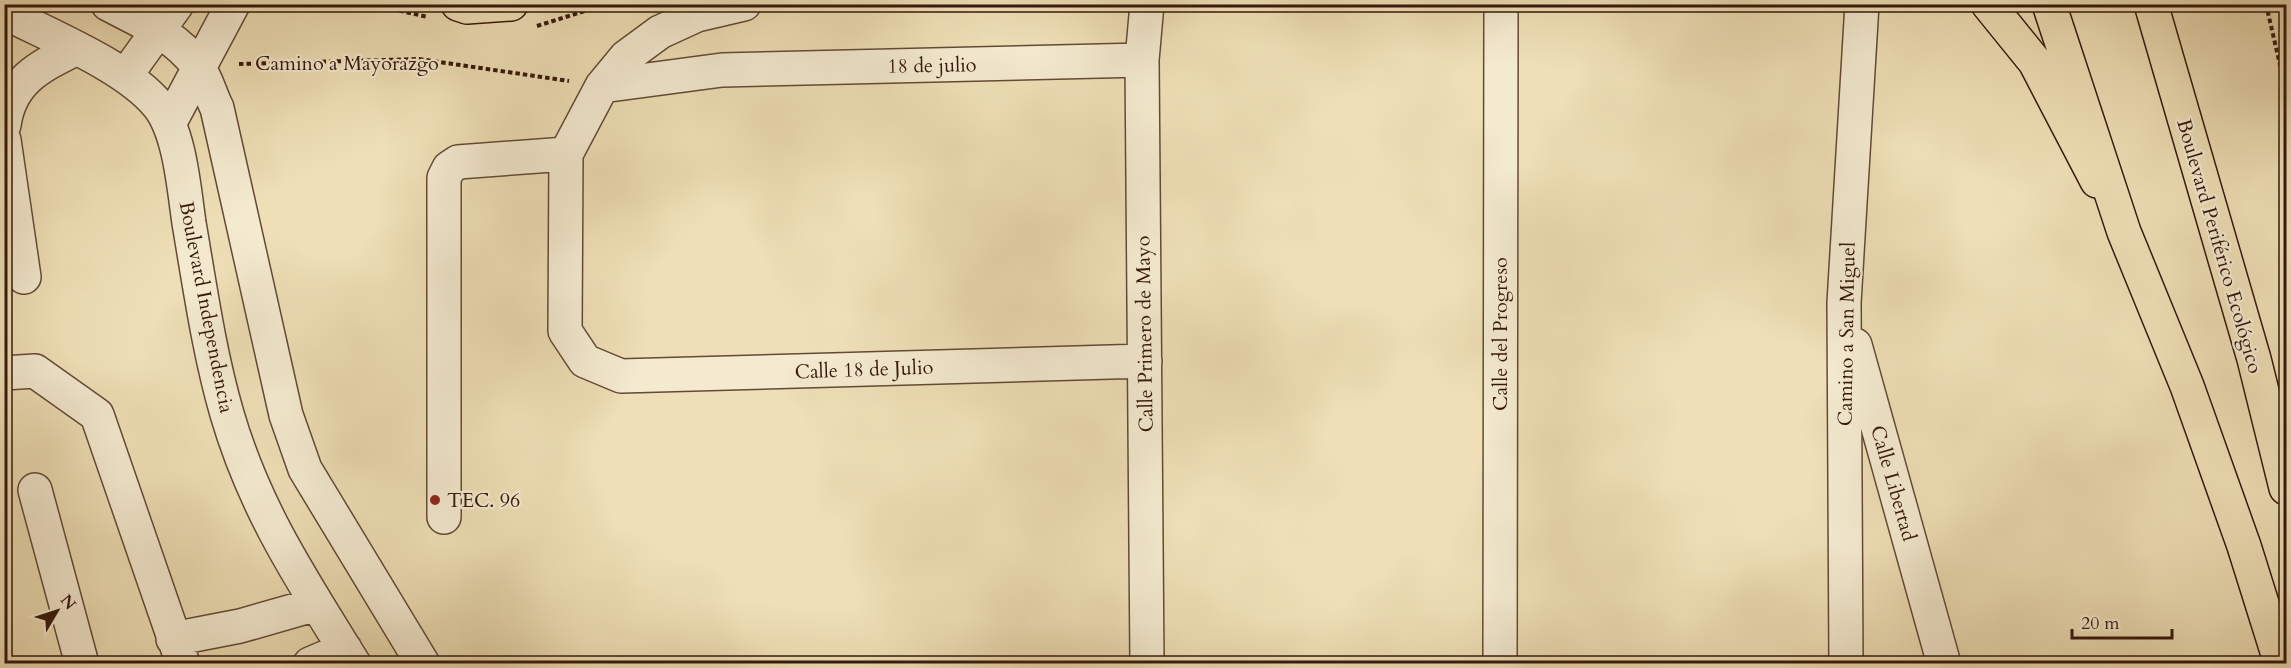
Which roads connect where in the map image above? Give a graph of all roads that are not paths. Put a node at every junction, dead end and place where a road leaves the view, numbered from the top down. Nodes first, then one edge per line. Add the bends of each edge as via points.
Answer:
1 (108, 4) edge
2 (233, 4) edge
3 (458, 4) edge
4 (511, 4) edge
5 (744, 4) edge
6 (1147, 4) edge
7 (1501, 4) edge
8 (1862, 4) edge
9 (1988, 4) edge
10 (2049, 4) edge
11 (2151, 4) edge
12 (4, 12) edge
13 (168, 17) edge
14 (75, 49) junction
15 (1142, 60) junction
16 (198, 67) junction
17 (126, 75) junction
18 (602, 86) junction
19 (169, 124) junction
20 (4, 125) edge
21 (4, 140) edge
22 (566, 154) junction
23 (2124, 232) junction
24 (24, 276) dead end
25 (1844, 303) junction
26 (1145, 361) junction
27 (4, 373) edge
28 (2286, 488) edge
29 (35, 490) dead end
30 (444, 518) dead end
31 (317, 604) junction
32 (178, 651) edge
33 (349, 656) edge
34 (82, 663) edge
35 (310, 663) edge
36 (423, 663) edge
37 (1147, 663) edge
38 (1500, 663) edge
39 (1846, 663) edge
40 (1944, 663) edge
41 (2281, 663) edge

1 - 13 street
2 - 16 street
3 - 4 main road
5 - 18 street via 697,15 660,32 626,57
6 - 15 street, Calle Primero de Mayo
7 - 38 street, Calle del Progreso
8 - 25 street, Camino a San Miguel
9 - 23 main road via 2035,62
10 - 23 main road
11 - 28 main road, Boulevard Periférico Ecológico via 2254,358
12 - 14 street, Boulevard Independencia
13 - 16 street via 181,46
13 - 17 street
14 - 17 street, Boulevard Independencia
14 - 20 street via 43,66 21,85 7,105
15 - 18 street, 18 de julio via 722,70
15 - 26 street, Calle Primero de Mayo
16 - 19 street
16 - 36 street via 217,108 286,414 305,469
17 - 19 street, Boulevard Independencia via 159,106
18 - 22 street
19 - 31 street, Boulevard Independencia via 208,336 227,414 264,513
21 - 24 street
22 - 26 street, Calle 18 de Julio via 565,331 585,362 621,376
22 - 30 street via 458,162 444,178
23 - 41 main road via 2187,386
25 - 39 street, Camino a San Miguel
25 - 40 street, Calle Libertad
26 - 37 street, Calle Primero de Mayo
27 - 32 street via 35,371 97,415
29 - 34 street
31 - 32 street via 240,626
31 - 33 street, Boulevard Independencia
33 - 35 street

